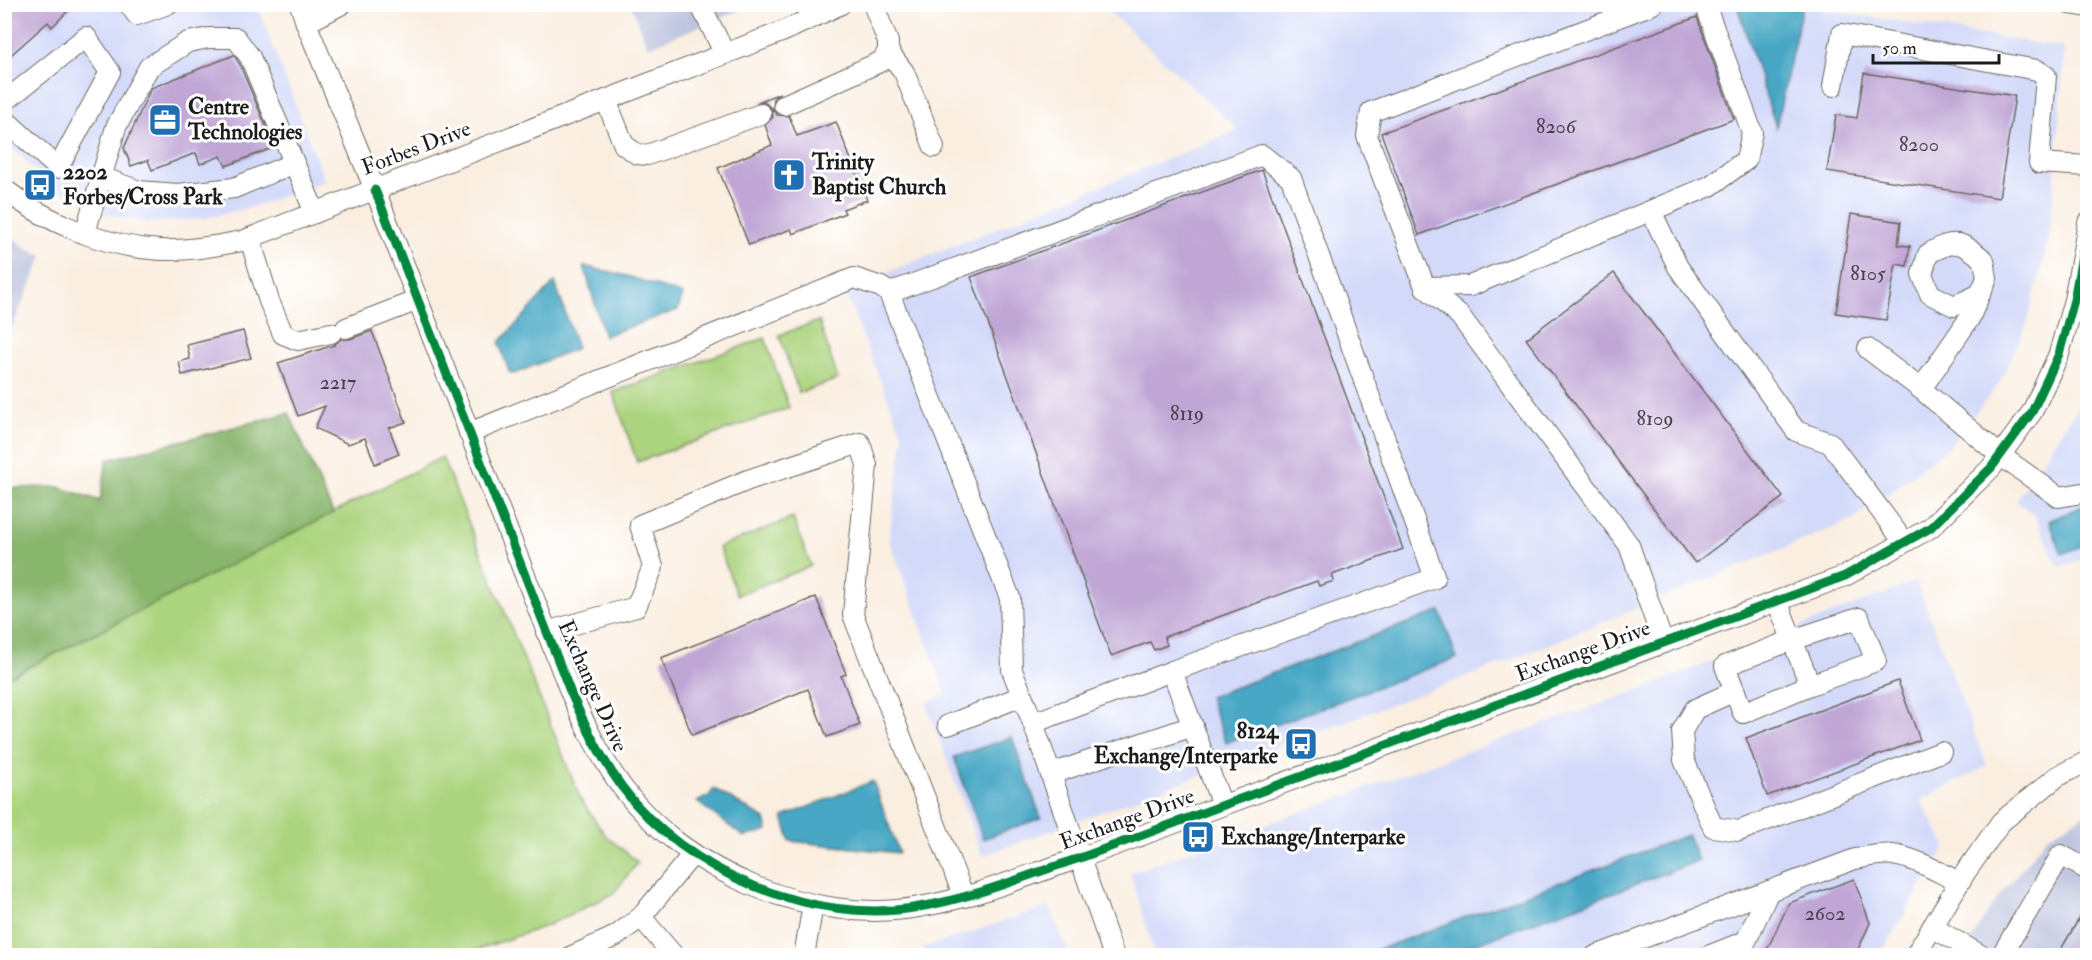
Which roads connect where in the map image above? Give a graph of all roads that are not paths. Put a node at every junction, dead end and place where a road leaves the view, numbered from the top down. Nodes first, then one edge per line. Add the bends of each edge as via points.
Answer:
1 (129, 4) edge
2 (168, 4) edge
3 (342, 4) edge
4 (700, 4) edge
5 (841, 4) edge
6 (873, 4) edge
7 (1653, 4) edge
8 (1705, 4) edge
9 (2070, 4) edge
10 (2088, 7) edge
11 (303, 14) edge
12 (888, 51) junction
13 (725, 54) junction
14 (1833, 86) dead end
15 (606, 100) junction
16 (4, 102) edge
17 (784, 105) dead end
18 (760, 114) dead end
19 (4, 119) edge
20 (934, 147) dead end
21 (294, 163) junction
22 (2088, 166) edge
23 (101, 177) junction
24 (4, 189) edge
25 (375, 190) junction
26 (1651, 211) junction
27 (315, 213) junction
28 (2087, 232) edge
29 (85, 233) junction
30 (250, 239) junction
31 (1425, 287) junction
32 (889, 293) junction
33 (1980, 294) dead end
34 (418, 300) junction
35 (1868, 349) dead end
36 (1921, 389) junction
37 (470, 433) junction
38 (2001, 456) junction
39 (2088, 492) edge
40 (1904, 542) junction
41 (1777, 601) junction
42 (546, 632) junction
43 (1792, 640) junction
44 (1663, 643) junction
45 (1172, 671) junction
46 (1810, 686) junction
47 (1735, 691) junction
48 (1022, 696) junction
49 (1034, 723) junction
50 (948, 725) dead end
51 (1193, 726) junction
52 (1941, 752) dead end
53 (2088, 761) edge
54 (1051, 774) junction
55 (1222, 805) junction
56 (692, 855) junction
57 (1080, 858) junction
58 (2088, 870) edge
59 (1959, 882) junction
60 (1769, 891) junction
61 (964, 897) junction
62 (813, 905) junction
63 (641, 917) junction
64 (1932, 927) junction
65 (572, 956) edge
66 (674, 956) edge
67 (804, 956) edge
68 (1114, 956) edge
69 (1595, 956) edge
70 (1708, 956) edge
71 (1915, 956) edge
72 (1982, 956) edge
73 (2001, 956) edge

1 - 2 street via 137,15
3 - 11 street
4 - 13 street
5 - 13 street, Forbes Drive
6 - 12 street
7 - 31 street via 1371,112 1367,136
8 - 26 street via 1752,132 1746,160 1710,186
9 - 10 street
11 - 25 street, Exchange Drive
12 - 17 street via 875,65
12 - 20 street via 904,72
13 - 15 street, Forbes Drive
14 - 22 street via 1842,34 2037,70 2046,76 2038,163
15 - 18 street via 624,145 637,154 647,155
15 - 25 street, Forbes Drive
16 - 19 street via 86,38 110,72 58,168
21 - 23 street via 234,188 178,194 139,191
21 - 23 street via 250,57 236,38 209,38 188,42 149,67 116,127
21 - 27 street
23 - 29 street
24 - 29 street, Forbes Drive via 27,206
25 - 27 street, Forbes Drive
25 - 34 street, Exchange Drive
26 - 31 street via 1470,286
26 - 40 street via 1678,267 1796,432 1830,443
27 - 30 street, Forbes Drive
28 - 38 street, Exchange Drive via 2059,354 2032,412
29 - 30 street, Forbes Drive via 160,250 202,248
30 - 34 street via 283,334 298,340 338,330
31 - 44 street via 1460,316 1629,545
32 - 37 street via 854,278
32 - 45 street via 1262,155 1291,178 1435,578
32 - 48 street via 1010,598 1012,670
33 - 36 street via 1969,319
34 - 37 street, Exchange Drive
35 - 36 street
36 - 38 street
37 - 42 street, Exchange Drive
38 - 39 street via 2059,497
38 - 40 street, Exchange Drive via 1930,528
40 - 41 street, Exchange Drive via 1845,576
41 - 43 street
41 - 44 street, Exchange Drive
42 - 56 street, Exchange Drive via 596,748 622,788
42 - 61 street via 636,607 653,567 640,525 748,480 860,443 867,465 853,615
43 - 46 street
43 - 46 street via 1859,618 1876,661
43 - 47 street via 1725,666
44 - 55 street, Exchange Drive
45 - 49 street
45 - 51 street
46 - 47 street via 1743,713
47 - 52 street via 1695,709 1682,731 1684,760 1713,827 1739,831
48 - 49 street
48 - 50 street
49 - 54 street
51 - 54 street
51 - 55 street
53 - 59 street via 2058,777 2001,822
54 - 57 street
55 - 57 street, Exchange Drive
56 - 62 street, Exchange Drive via 778,896
56 - 63 street
57 - 61 street, Exchange Drive
57 - 68 street
58 - 73 street via 2061,855
59 - 60 street via 1912,859 1891,854 1855,860
59 - 64 street
60 - 69 street
60 - 70 street via 1746,941
61 - 62 street, Exchange Drive via 918,908 867,910
62 - 67 street
63 - 65 street via 616,936
63 - 66 street
64 - 71 street
64 - 72 street

